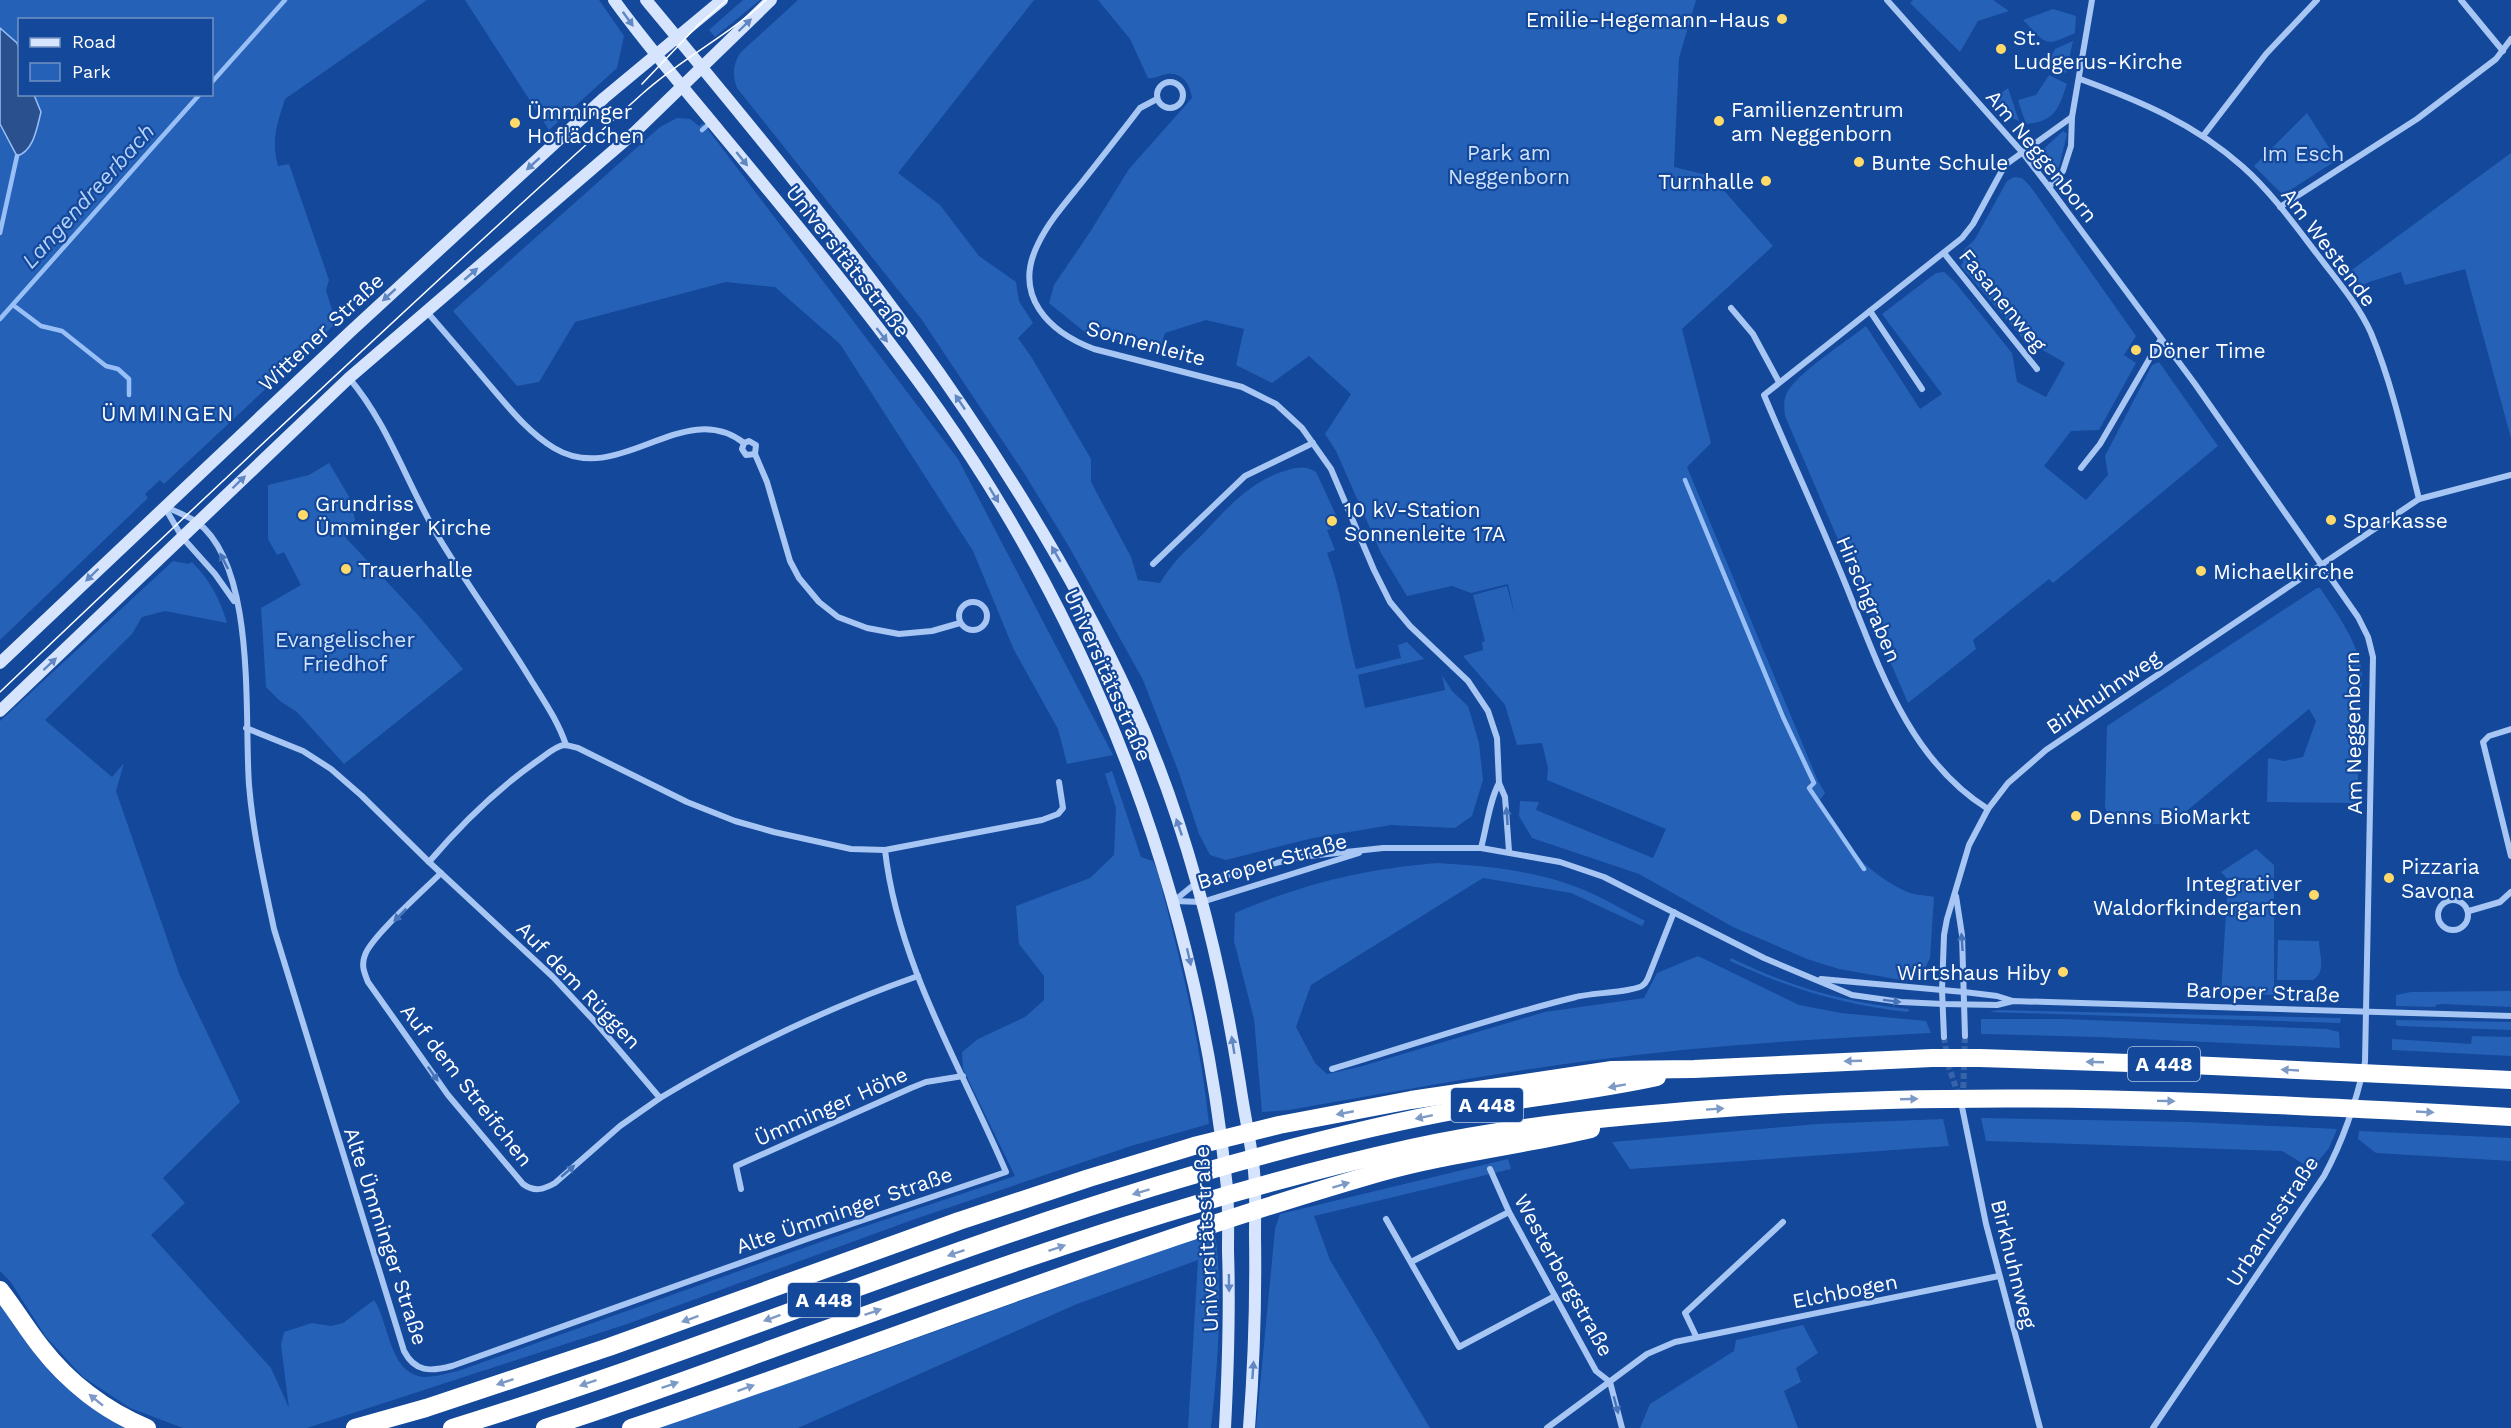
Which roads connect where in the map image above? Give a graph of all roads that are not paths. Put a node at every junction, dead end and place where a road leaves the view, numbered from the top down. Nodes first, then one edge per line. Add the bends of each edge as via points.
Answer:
1 (614, 0) edge
2 (646, 0) edge
3 (722, 0) edge
4 (771, 0) edge
5 (1887, 0) edge
6 (2092, 0) edge
7 (2317, 0) edge
8 (2461, 0) edge
9 (676, 38) junction
10 (2511, 39) edge
11 (2503, 51) junction
12 (655, 55) junction
13 (701, 67) junction
14 (2080, 79) junction
15 (682, 87) junction
16 (1157, 99) junction
17 (2072, 117) junction
18 (2203, 136) junction
19 (2022, 152) junction
20 (2049, 187) junction
21 (2280, 207) junction
22 (1944, 253) junction
23 (1731, 309) dead end
24 (1870, 311) junction
25 (427, 312) junction
26 (2161, 339) junction
27 (2037, 369) dead end
28 (349, 378) junction
29 (1779, 382) junction
30 (1922, 389) dead end
31 (1313, 443) junction
32 (2081, 468) dead end
33 (2511, 475) edge
34 (2419, 499) junction
35 (164, 506) junction
36 (197, 523) junction
37 (182, 537) junction
38 (1153, 564) dead end
39 (2322, 565) junction
40 (238, 606) junction
41 (960, 623) junction
42 (0, 663) edge
43 (0, 711) edge
44 (246, 728) junction
45 (2511, 729) edge
46 (566, 745) junction
47 (1059, 782) dead end
48 (1499, 783) junction
49 (1988, 810) junction
50 (1481, 848) junction
51 (1374, 849) junction
52 (885, 850) junction
53 (1509, 851) junction
54 (2511, 856) edge
55 (429, 862) junction
56 (441, 873) junction
57 (1196, 883) junction
58 (2511, 892) edge
59 (1956, 893) junction
60 (1174, 900) junction
61 (1202, 902) junction
62 (2469, 911) junction
63 (1674, 912) junction
64 (918, 976) junction
65 (1816, 979) junction
66 (1942, 990) junction
67 (1964, 992) junction
68 (2013, 1001) junction
69 (1943, 1004) junction
70 (1964, 1005) junction
71 (2367, 1012) junction
72 (2511, 1016) edge
73 (1965, 1036) tunnel mouth
74 (1944, 1037) tunnel mouth
75 (1332, 1069) dead end
76 (1694, 1069) junction
77 (963, 1076) junction
78 (2511, 1080) edge
79 (660, 1098) junction
80 (1962, 1107) tunnel mouth
81 (1656, 1113) junction
82 (2511, 1117) edge
83 (1490, 1169) dead end
84 (741, 1189) dead end
85 (1509, 1212) junction
86 (1386, 1220) dead end
87 (1783, 1222) dead end
88 (1410, 1262) junction
89 (1999, 1276) junction
90 (0, 1290) edge
91 (1555, 1296) junction
92 (1696, 1336) junction
93 (1610, 1382) junction
94 (147, 1428) edge
95 (355, 1428) edge
96 (452, 1428) edge
97 (545, 1428) edge
98 (631, 1428) edge
99 (1225, 1428) edge
100 (1249, 1428) edge
101 (1546, 1428) edge
102 (1622, 1428) edge
103 (2040, 1428) edge
104 (2153, 1428) edge

1 -> 12 main road, Universitätsstraße
2 - 9 main road, Universitätsstraße
3 - 9 main road, Wittener Straße
13 -> 4 main road
5 - 19 street, Am Neggenborn
6 - 14 street
7 - 18 street via 2266,54
8 - 11 street
9 - 12 main road, Wittener Straße
9 - 13 main road, Universitätsstraße
10 - 11 street
11 - 21 street via 2417,119
12 - 15 main road, Universitätsstraße
12 -> 35 main road, Wittener Straße
13 - 15 main road
57 -> 13 main road, Universitätsstraße via 1170,800 1131,701 1085,606 1032,513 915,338
14 - 17 street
14 - 18 street, Am Westende via 2140,101
25 -> 15 main road
15 -> 60 main road, Universitätsstraße via 919,384 1013,526 1109,715
16 - 16 street, Sonnenleite via 1161,105 1174,108 1180,104 1183,91 1179,85 1166,82 1158,89
16 - 31 street, Sonnenleite via 1140,108 1037,245 1030,280 1036,306 1046,320 1072,341 1217,379 1260,395 1284,409
17 - 19 street, Hirschgraben
17 - 20 street via 2068,156
18 - 21 street, Am Westende via 2244,168
19 - 20 street, Am Neggenborn
19 - 22 street, Hirschgraben via 2005,165 1968,230
20 - 26 street, Am Neggenborn
21 - 34 street, Am Westende via 2343,288 2369,330 2383,364
22 - 24 street, Hirschgraben
22 - 27 street, Fasanenweg
23 - 29 street via 1753,334
24 - 29 street, Hirschgraben
24 - 30 street
25 - 28 main road
25 - 41 street via 518,418 554,448 573,457 606,459 695,430 713,430 744,443 753,442 790,561 819,602 838,617 899,634
26 - 32 street via 2100,444
26 - 39 street, Am Neggenborn
36 -> 28 main road
28 - 46 street via 382,424 439,538 505,638
29 - 49 street, Hirschgraben via 1764,395 1893,699 1930,757
31 - 38 street via 1245,476
31 - 48 street, Sonnenleite via 1331,469 1390,602 1470,684 1488,711 1497,738
33 - 34 street, Birkhuhnweg
34 - 39 street, Birkhuhnweg
35 - 36 street, Alte Ümminger Straße
35 - 37 street, Alte Ümminger Straße
35 -> 42 main road, Wittener Straße
36 - 37 main road
40 -> 36 street, Alte Ümminger Straße via 227,565
37 - 40 street, Alte Ümminger Straße
43 -> 37 main road
39 - 49 street, Birkhuhnweg via 2046,750 2008,783
39 - 71 street, Am Neggenborn via 2358,617 2373,657
40 - 44 street, Alte Ümminger Straße via 245,643
41 - 41 street via 969,630 979,628 986,621 985,610 977,603 966,604 960,612
44 - 55 street, Auf dem Rüggen via 303,751 331,769
44 - 77 street, Alte Ümminger Straße via 256,837 284,966 404,1351 415,1366 436,1371 452,1366 1006,1172
45 - 54 street via 2483,742
46 - 52 street via 735,821 850,849
46 - 55 street via 492,796
47 - 52 street via 1063,808 1058,814
48 - 50 street, Sonnenleite via 1492,796
53 -> 48 street, Sonnenleite via 1505,797
49 - 59 street, Birkhuhnweg via 1969,845
50 - 51 street, Baroper Straße
50 - 53 street, Baroper Straße
51 - 57 street, Baroper Straße via 1300,857
51 - 61 street, Baroper Straße
52 - 64 street via 896,909
53 - 63 street, Baroper Straße via 1604,877
55 - 56 street, Auf dem Rüggen
56 - 79 street, Auf dem Rüggen via 553,977
56 -> 79 street, Auf dem Streifchen via 370,945 362,963 364,973 448,1095 523,1184 538,1190 555,1183 620,1126
57 - 60 street, Baroper Straße
57 - 61 main road, Universitätsstraße
58 - 62 street via 2500,902
59 - 66 street, Birkhuhnweg via 1944,935
67 -> 59 street, Birkhuhnweg
60 - 61 street, Baroper Straße
60 -> 99 main road, Universitätsstraße via 1205,1032 1227,1182 1230,1337
100 -> 61 main road, Universitätsstraße via 1256,1335 1254,1171 1230,1024
62 - 62 street via 2459,900 2446,901 2439,910 2439,921 2446,928 2457,930 2466,924
63 - 65 street, Baroper Straße via 1764,958
63 - 75 street via 1643,986 1531,1008
64 - 77 street
64 - 79 street via 853,1000 734,1054
65 - 66 street, Baroper Straße
65 -> 69 street, Baroper Straße via 1852,995
66 - 67 street, Baroper Straße
66 - 69 street, Birkhuhnweg
67 - 68 street, Baroper Straße
67 - 70 street, Birkhuhnweg
68 - 70 street, Baroper Straße
68 - 71 street, Baroper Straße
69 - 70 street, Baroper Straße
69 - 74 street, Birkhuhnweg
70 - 73 street, Birkhuhnweg
71 - 72 street, Baroper Straße
71 - 104 street, Urbanusstraße via 2365,1062 2341,1145
78 -> 76 highway, A 448 via 1980,1058
76 -> 95 highway via 1612,1070 1411,1100 1194,1146 959,1221 569,1361
76 -> 96 highway, A 448 via 1616,1086 1460,1109 1196,1174 1005,1236
77 - 84 street, Ümminger Höhe via 926,1082 736,1166
80 - 89 street, Birkhuhnweg
81 -> 82 highway, A 448 via 1807,1102 1982,1097 2178,1101
97 -> 81 highway, A 448 via 1010,1264 1199,1203 1475,1135
98 -> 81 highway via 1201,1228 1390,1170
83 - 85 street, Westerbergstraße
85 - 88 street
85 - 91 street, Westerbergstraße
86 - 88 street
87 - 92 street via 1685,1313
88 - 91 street via 1459,1347
89 - 92 street, Elchbogen
89 - 103 street, Birkhuhnweg
94 -> 90 highway via 103,1406 65,1374
91 - 93 street, Westerbergstraße via 1596,1371
92 - 93 street, Elchbogen via 1647,1354
93 - 101 street, Elchbogen
93 -> 102 street, Westerbergstraße

